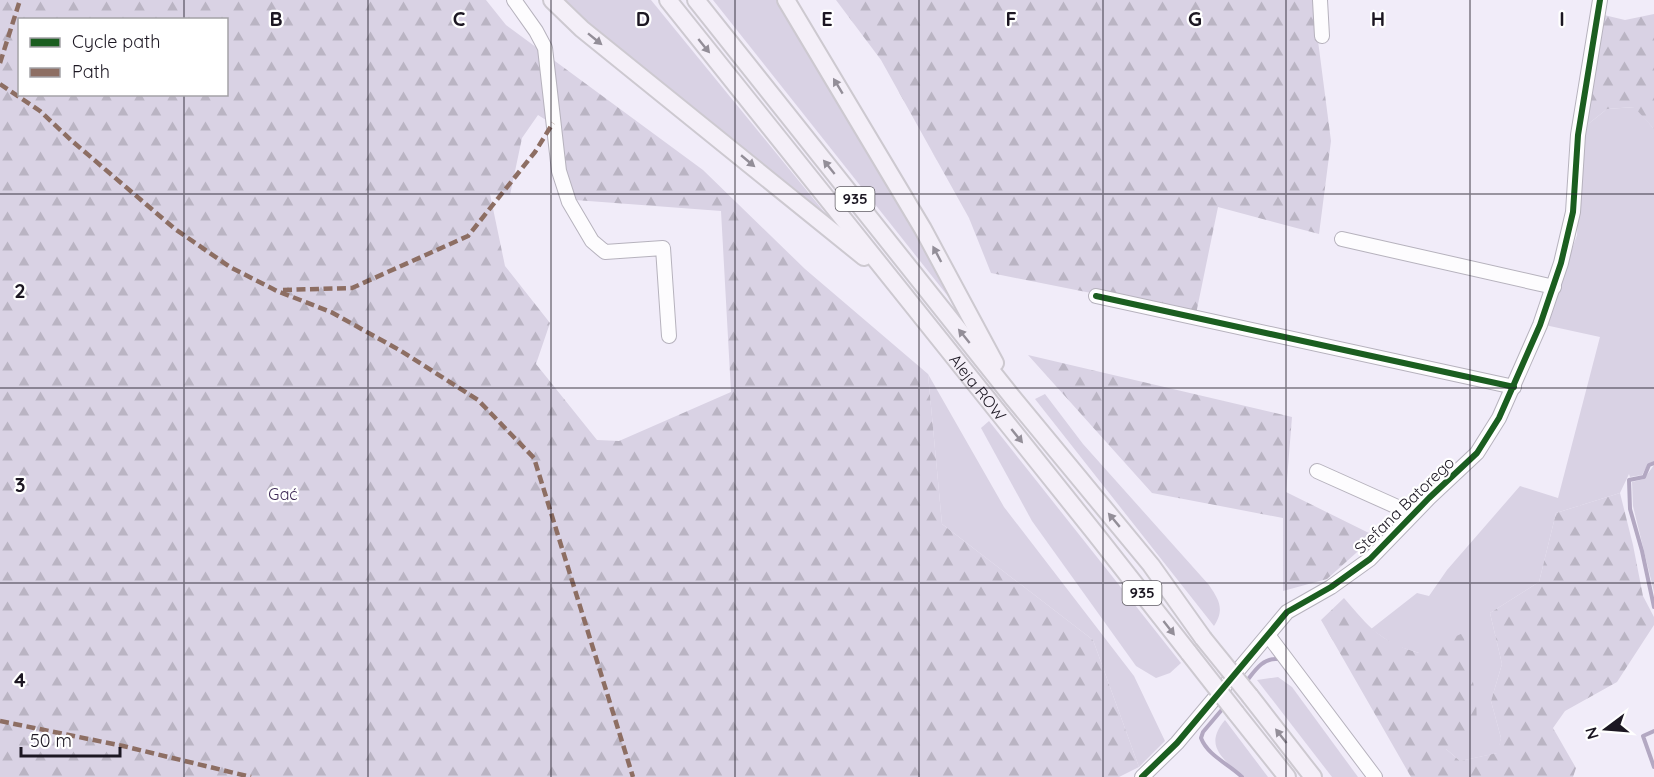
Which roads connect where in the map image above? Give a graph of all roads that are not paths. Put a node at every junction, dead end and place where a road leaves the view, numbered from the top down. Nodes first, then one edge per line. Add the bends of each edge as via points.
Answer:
1 (514, 0) edge
2 (552, 0) edge
3 (668, 0) edge
4 (696, 0) edge
5 (786, 0) edge
6 (1320, 0) edge
7 (1600, 0) edge
8 (1322, 36) dead end
9 (1342, 239) dead end
10 (888, 276) junction
11 (1554, 287) junction
12 (1096, 296) dead end
13 (669, 336) dead end
14 (1514, 387) junction
15 (1013, 398) junction
16 (1317, 471) dead end
17 (1413, 514) junction
18 (1268, 635) junction
19 (1142, 777) edge
20 (1287, 777) edge
21 (1313, 777) edge
22 (1375, 777) edge

1 - 13 street via 545,48 557,159 569,202 601,250 610,253 663,248
2 -> 10 main road via 582,29
3 -> 10 main road, Aleja ROW / 935
15 -> 4 main road, Aleja ROW / 935
15 -> 5 main road via 924,229
6 - 8 street
7 - 11 street, Stefana Batorego via 1578,135 1573,212
9 - 11 street
10 -> 20 main road, Aleja ROW / 935, bridge
11 - 14 street, Stefana Batorego
12 - 14 street
14 - 17 street, Stefana Batorego via 1477,453
21 -> 15 main road, Aleja ROW / 935, bridge via 1203,638 1151,565
16 - 17 street
17 - 18 street, Stefana Batorego via 1370,559 1287,612
18 - 19 street, Stefana Batorego via 1178,743
18 - 22 street

